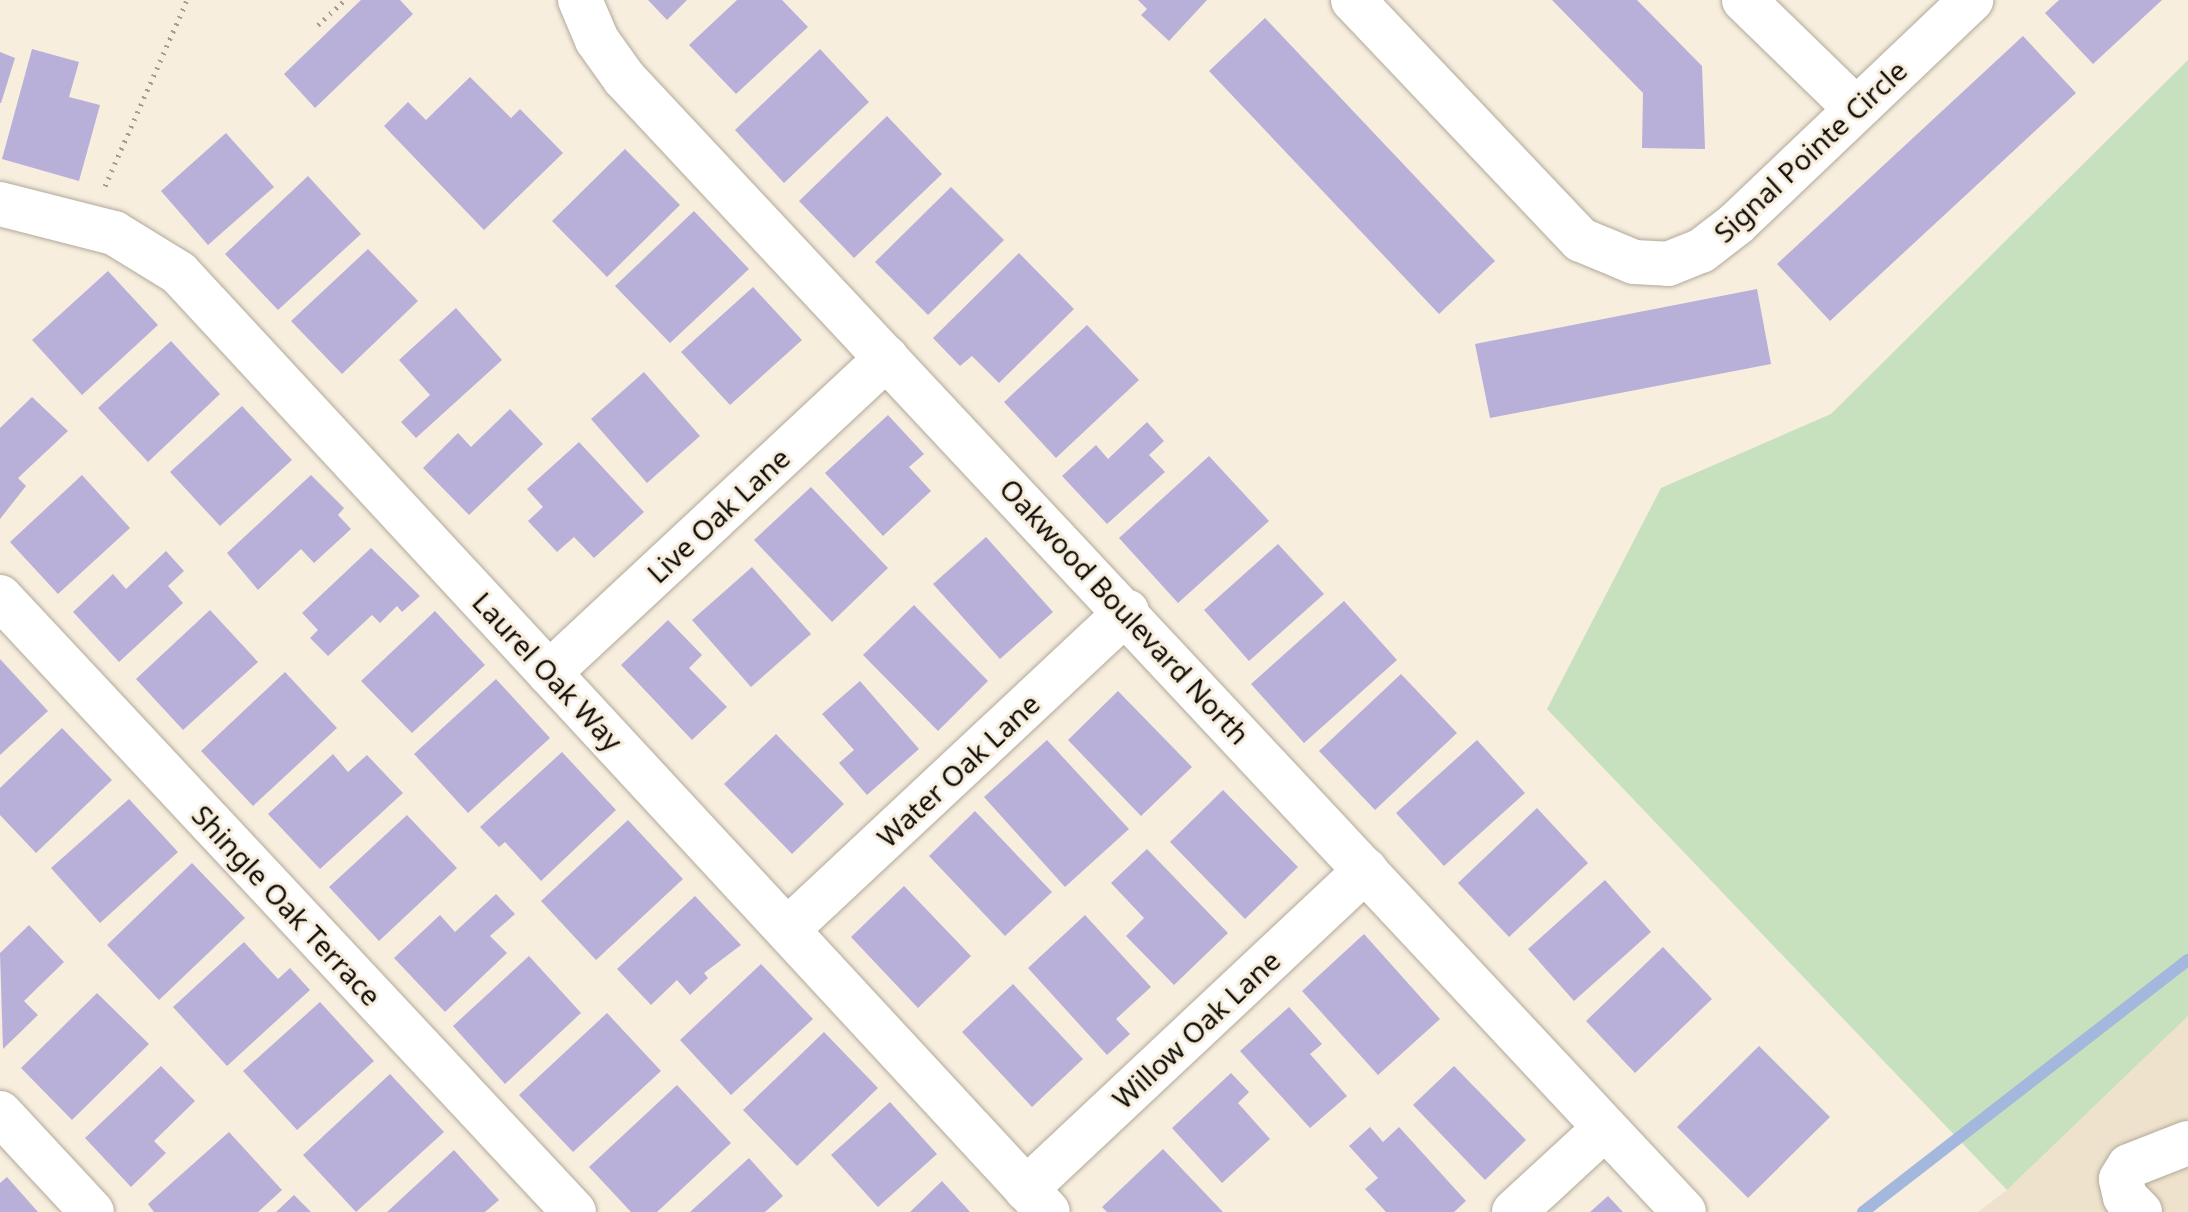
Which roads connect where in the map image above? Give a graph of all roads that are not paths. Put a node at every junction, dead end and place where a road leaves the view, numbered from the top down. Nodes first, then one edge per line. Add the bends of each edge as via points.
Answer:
1 (580, 0) edge
2 (1353, 0) edge
3 (1744, 0) edge
4 (1971, 0) edge
5 (1856, 109) junction
6 (0, 204) edge
7 (887, 358) junction
8 (0, 597) edge
9 (1127, 612) junction
10 (549, 673) junction
11 (1366, 870) junction
12 (789, 928) junction
13 (0, 1113) edge
14 (1605, 1128) junction
15 (2188, 1143) edge
16 (1037, 1200) edge
17 (92, 1212) edge
18 (574, 1212) edge
19 (1514, 1212) edge
20 (1684, 1212) edge
21 (2140, 1212) edge

1 - 7 street, Oakwood Boulevard North via 597,40 624,78
2 - 5 street, Signal Pointe Circle via 1581,240 1634,262 1668,264 1701,251
3 - 5 street
4 - 5 street, Signal Pointe Circle
6 - 10 street, Laurel Oak Way via 88,225 138,244 179,273
7 - 9 street, Oakwood Boulevard North
7 - 10 street, Live Oak Lane
8 - 18 street, Shingle Oak Terrace
9 - 11 street, Oakwood Boulevard North
9 - 12 street, Water Oak Lane
10 - 12 street, Laurel Oak Way
11 - 14 street, Oakwood Boulevard North
11 - 16 street, Willow Oak Lane
12 - 16 street, Laurel Oak Way
13 - 17 street
14 - 19 street
14 - 20 street, Oakwood Boulevard North
15 - 21 street via 2129,1166 2121,1179 2125,1197

